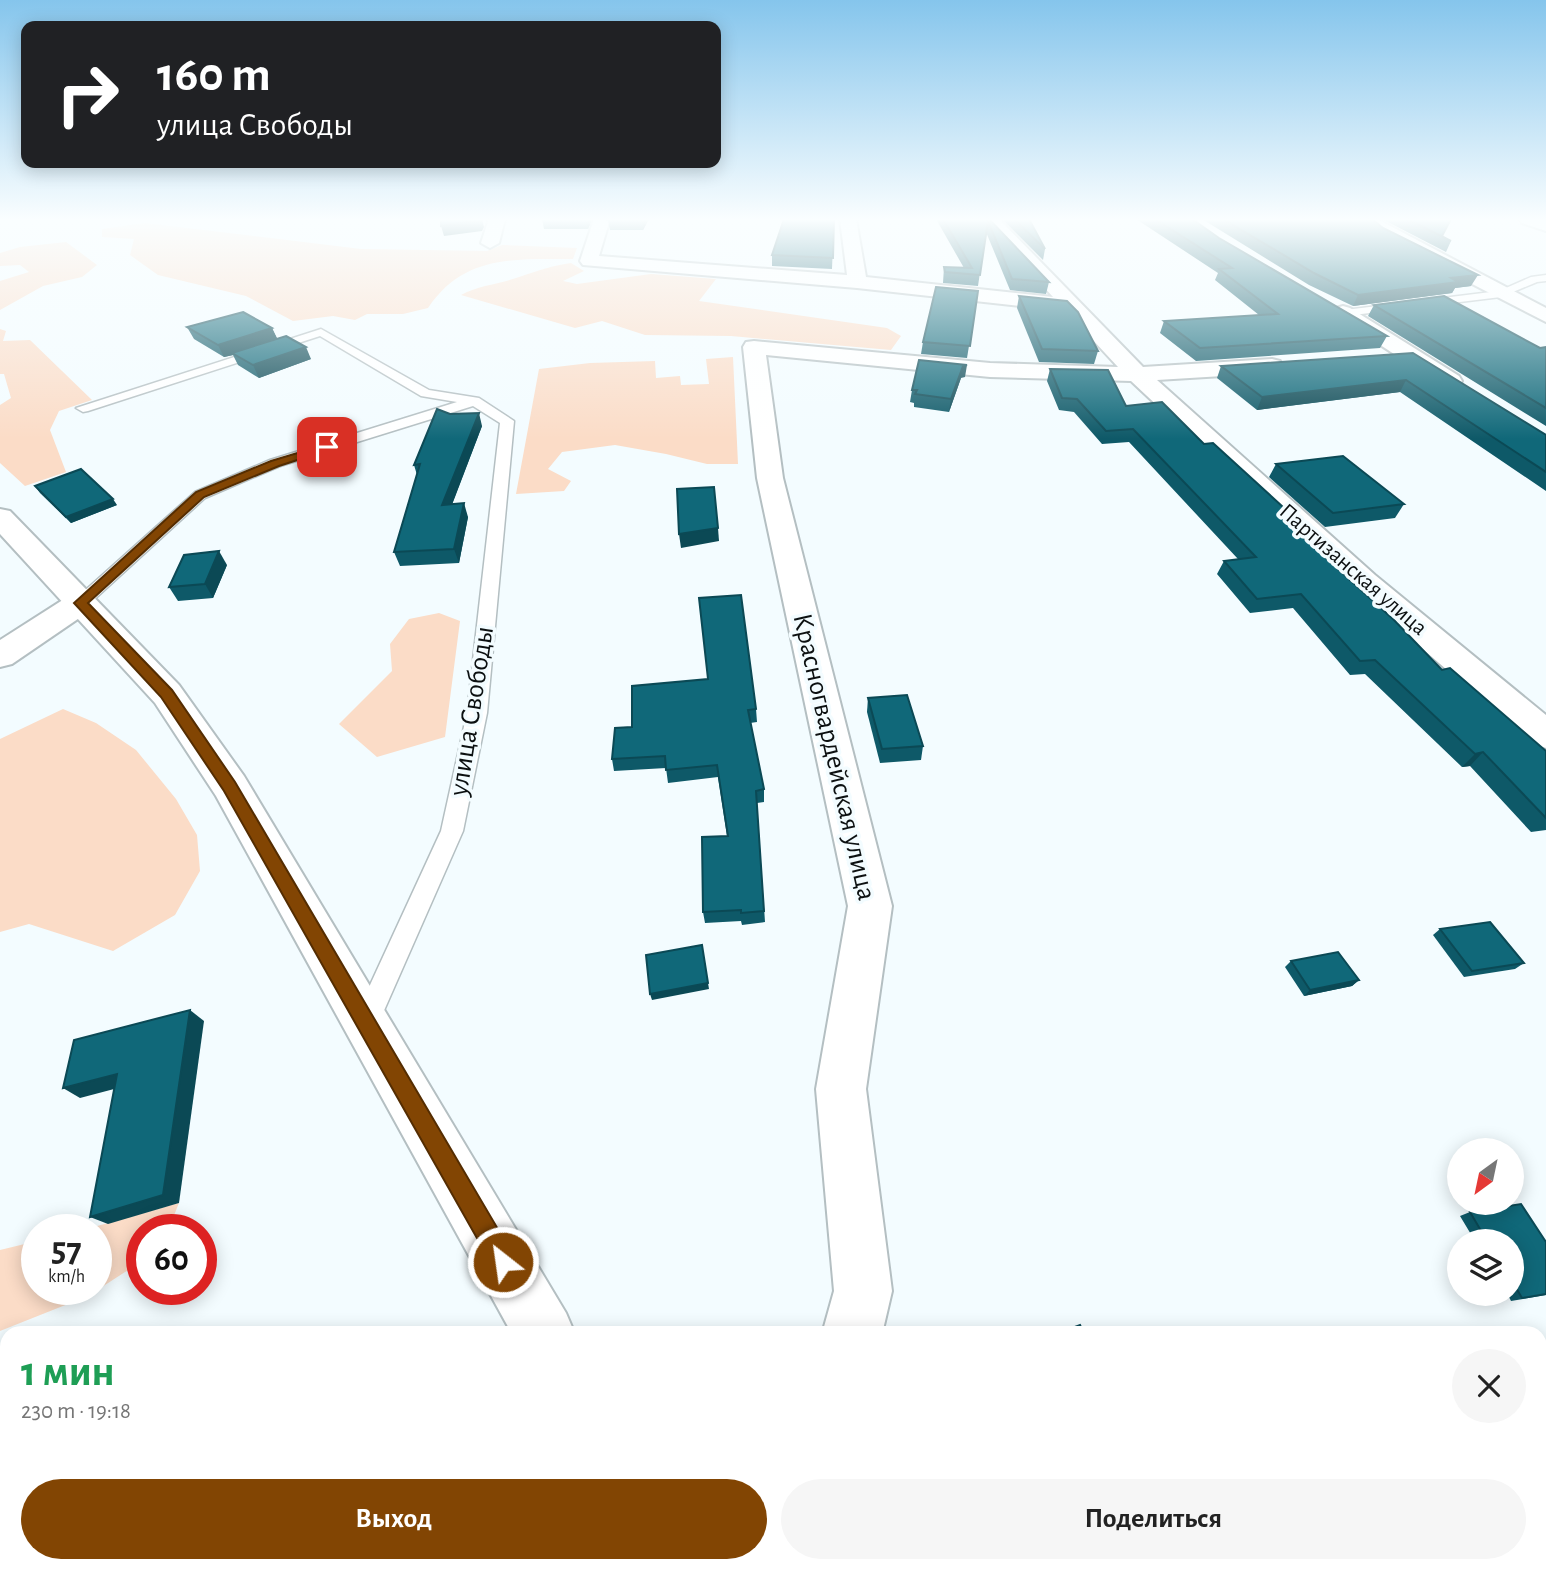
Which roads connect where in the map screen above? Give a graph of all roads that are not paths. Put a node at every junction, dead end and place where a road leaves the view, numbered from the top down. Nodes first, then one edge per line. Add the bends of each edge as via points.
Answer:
1 (954, 292) edge
2 (1060, 292) edge
3 (1498, 292) edge
4 (1505, 292) edge
5 (1501, 294) junction
6 (1323, 302) edge
7 (1072, 305) junction
8 (1345, 313) junction
9 (1546, 316) edge
10 (1410, 355) junction
11 (1370, 359) edge
12 (1288, 365) edge
13 (1137, 374) junction
14 (1467, 391) edge
15 (474, 401) junction
16 (83, 408) dead end
17 (0, 517) edge
18 (80, 603) junction
19 (0, 656) edge
20 (1546, 735) edge
21 (366, 1022) junction
22 (540, 1326) edge
23 (854, 1326) edge

1 - 7 street
2 - 7 street, Партизанская улица
3 - 5 street
4 - 5 lane
5 - 8 lane
5 - 9 street
6 - 8 street
7 - 13 street, Партизанская улица
8 - 10 street
10 - 11 street
10 - 14 street
12 - 13 street
13 - 20 street, Партизанская улица via 1364,582
13 - 23 street, Красногвардейская улица via 990,370 754,347 770,478 870,906 841,1089 863,1291
15 - 16 lane, улица Свободы via 425,393 321,332
15 - 18 lane via 275,463 200,495
15 - 21 lane, улица Свободы via 507,421 477,713 452,831
17 - 18 street
18 - 19 street
18 - 21 street via 167,694 222,775
21 - 22 street

